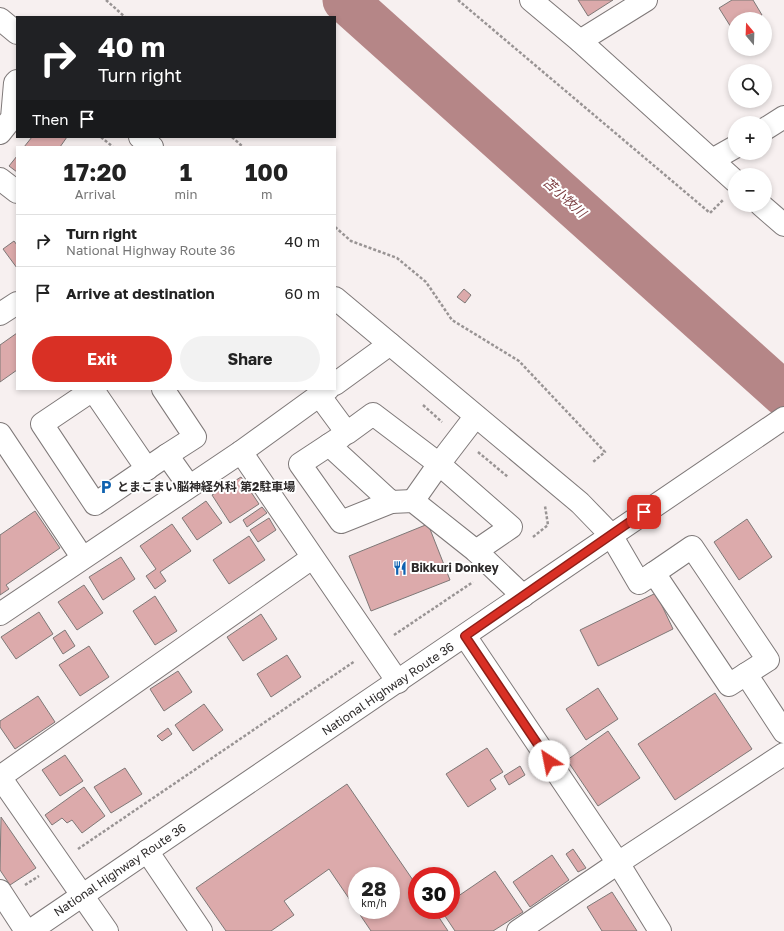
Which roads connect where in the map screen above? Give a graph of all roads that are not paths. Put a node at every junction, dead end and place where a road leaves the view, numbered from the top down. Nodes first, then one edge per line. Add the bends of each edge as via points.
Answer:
1 (531, 0) edge
2 (646, 0) edge
3 (0, 19) edge
4 (16, 32) edge
5 (580, 41) junction
6 (16, 82) edge
7 (784, 117) edge
8 (772, 125) edge
9 (0, 133) edge
10 (141, 138) edge
11 (151, 146) edge
12 (728, 151) edge
13 (712, 160) junction
14 (728, 175) edge
15 (0, 179) edge
16 (16, 191) edge
17 (770, 212) edge
18 (784, 225) edge
19 (336, 299) edge
20 (390, 344) junction
21 (336, 383) edge
22 (93, 390) edge
23 (95, 390) edge
24 (164, 390) edge
25 (326, 390) edge
26 (327, 390) edge
27 (476, 417) junction
28 (784, 418) edge
29 (347, 432) junction
30 (0, 434) edge
31 (329, 445) junction
32 (241, 452) junction
33 (167, 455) junction
34 (439, 464) junction
35 (147, 469) junction
36 (189, 486) junction
37 (413, 501) junction
38 (391, 502) junction
39 (611, 535) junction
40 (476, 551) junction
41 (82, 557) junction
42 (312, 558) junction
43 (654, 573) junction
44 (523, 596) junction
45 (0, 614) edge
46 (465, 636) junction
47 (746, 674) junction
48 (398, 682) junction
49 (784, 732) edge
50 (784, 754) edge
51 (0, 777) edge
52 (147, 851) junction
53 (618, 863) junction
54 (3, 895) edge
55 (83, 896) junction
56 (26, 931) edge
57 (30, 931) edge
58 (107, 931) edge
59 (201, 931) edge
60 (518, 931) edge
61 (660, 931) edge

1 - 5 main road
2 - 5 main road
3 - 4 main road
5 - 13 main road
6 - 9 main road via 12,118
7 - 8 main road
10 - 11 main road
12 - 13 main road
13 - 14 main road
15 - 16 main road
17 - 18 main road
19 - 20 main road
20 - 21 main road
20 - 27 main road
22 - 35 main road via 42,424 95,504
23 - 35 main road
24 - 33 main road via 195,436
25 - 32 main road
26 - 29 main road
27 - 34 main road
27 - 39 main road via 580,503
28 - 39 main road, National Highway Route 36
29 - 31 main road
29 - 34 main road via 373,414
30 - 41 main road
31 - 38 main road
31 - 38 main road via 300,464 341,522
32 - 36 main road
32 - 42 main road
33 - 35 main road
33 - 36 main road
34 - 37 main road
34 - 40 main road via 512,527
36 - 41 main road
37 - 38 main road
37 - 40 main road
39 - 43 main road via 639,583
39 - 44 main road, National Highway Route 36
40 - 44 main road
41 - 45 main road
42 - 48 main road
42 - 51 main road
43 - 47 main road via 729,685
43 - 47 main road via 692,547 768,660
44 - 46 main road, National Highway Route 36
46 - 48 main road, National Highway Route 36
46 - 53 main road
47 - 49 main road
48 - 52 main road, National Highway Route 36
50 - 53 main road
51 - 55 main road
52 - 55 main road, National Highway Route 36
52 - 59 main road
53 - 60 main road
53 - 61 main road
54 - 56 main road
55 - 57 main road, National Highway Route 36
55 - 58 main road

